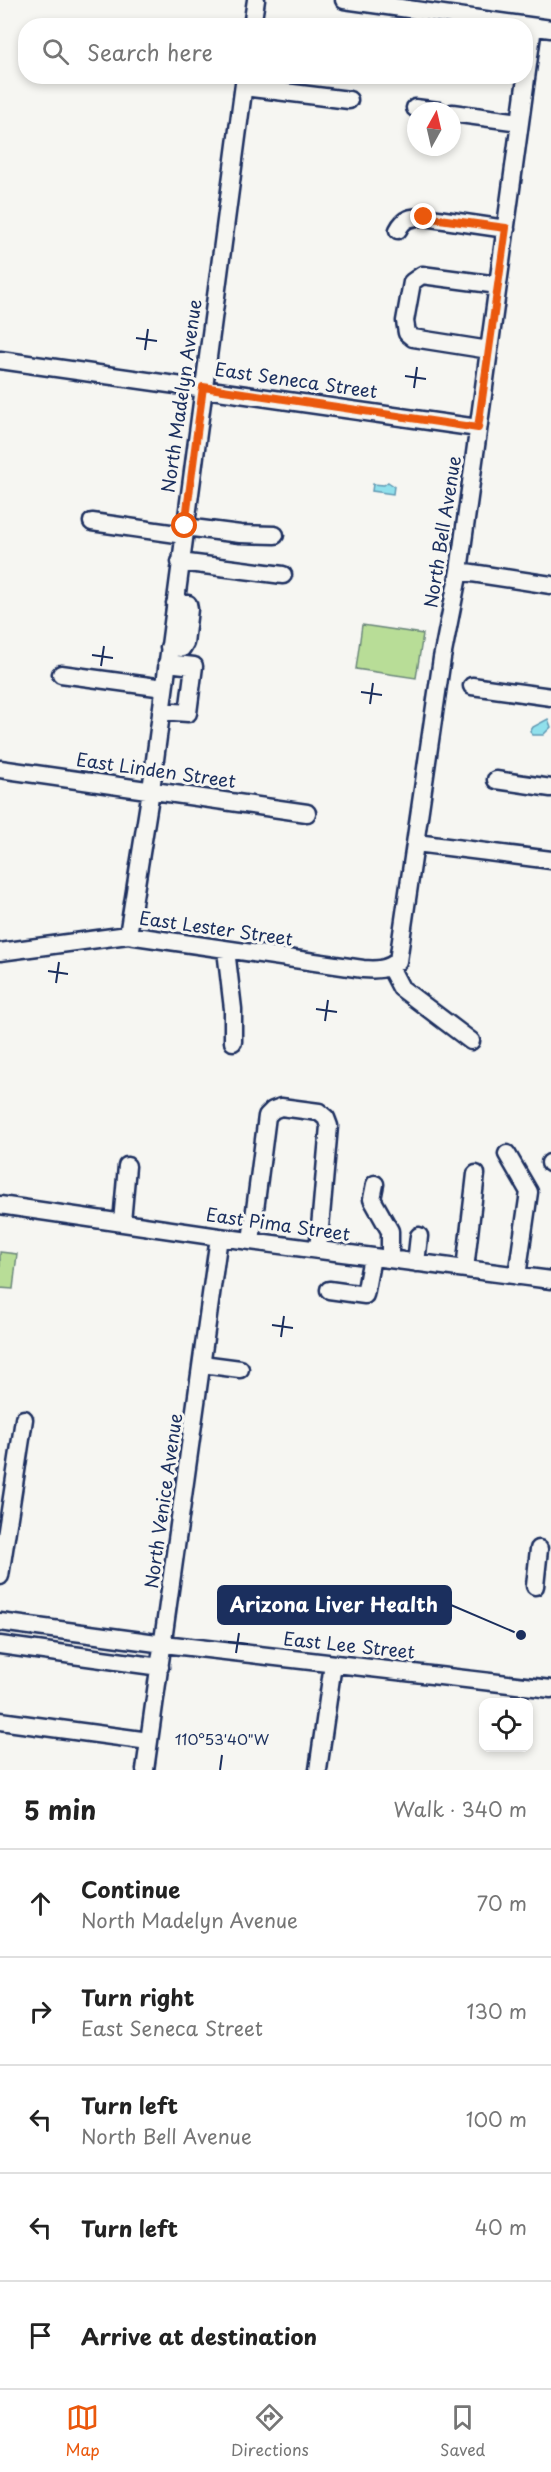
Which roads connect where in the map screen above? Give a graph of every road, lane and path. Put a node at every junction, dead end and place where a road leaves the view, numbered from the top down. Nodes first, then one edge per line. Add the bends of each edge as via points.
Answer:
1 (256, 0) edge
2 (344, 0) edge
3 (253, 18) edge
4 (470, 18) edge
5 (533, 27) edge
6 (551, 29) edge
7 (245, 84) edge
8 (257, 84) edge
9 (525, 84) edge
10 (349, 100) dead end
11 (461, 114) edge
12 (520, 122) junction
13 (506, 228) junction
14 (398, 231) dead end
15 (498, 285) junction
16 (489, 350) junction
17 (0, 360) edge
18 (203, 387) junction
19 (478, 428) junction
20 (92, 522) dead end
21 (184, 531) junction
22 (276, 535) dead end
23 (180, 562) junction
24 (459, 571) junction
25 (283, 575) dead end
26 (551, 585) edge
27 (168, 655) junction
28 (61, 674) dead end
29 (472, 686) dead end
30 (164, 688) junction
31 (551, 697) edge
32 (161, 711) junction
33 (0, 769) edge
34 (496, 780) dead end
35 (551, 788) edge
36 (151, 790) junction
37 (306, 813) dead end
38 (416, 843) junction
39 (551, 860) edge
40 (128, 935) junction
41 (226, 950) junction
42 (0, 952) edge
43 (390, 967) junction
44 (471, 1041) dead end
45 (233, 1042) dead end
46 (507, 1154) dead end
47 (127, 1166) dead end
48 (476, 1173) dead end
49 (375, 1184) dead end
50 (0, 1205) edge
51 (122, 1222) junction
52 (419, 1236) dead end
53 (219, 1237) junction
54 (251, 1241) junction
55 (318, 1250) junction
56 (372, 1257) junction
57 (390, 1259) junction
58 (416, 1263) junction
59 (465, 1269) junction
60 (517, 1276) junction
61 (551, 1280) edge
62 (328, 1290) dead end
63 (202, 1364) junction
64 (240, 1369) dead end
65 (24, 1419) dead end
66 (539, 1549) dead end
67 (0, 1576) edge
68 (541, 1581) edge
69 (0, 1622) edge
70 (164, 1644) junction
71 (0, 1645) edge
72 (333, 1664) junction
73 (160, 1667) junction
74 (551, 1689) edge
75 (0, 1721) edge
76 (149, 1741) junction
77 (145, 1770) edge
78 (318, 1770) edge

1 - 3 street
2 - 4 street
5 - 6 street
7 - 18 street, North Madelyn Avenue
8 - 10 street
9 - 12 street, North Bell Avenue
11 - 12 street
12 - 13 street, North Bell Avenue
13 - 14 street via 410,217
13 - 15 street, North Bell Avenue
15 - 16 street, North Bell Avenue
15 - 16 street via 422,276 412,282 405,321 407,333 413,338
16 - 19 street, North Bell Avenue
17 - 18 street, East Seneca Street
18 - 19 street, East Seneca Street
18 - 21 street, North Madelyn Avenue
19 - 24 street, North Bell Avenue
20 - 21 street
21 - 22 street
21 - 23 street, North Madelyn Avenue
23 - 25 street
23 - 27 street, North Madelyn Avenue
24 - 26 street
24 - 38 street, North Bell Avenue via 442,658
27 - 30 street, North Madelyn Avenue
27 - 32 street via 194,666 188,713
28 - 30 street
29 - 31 street
30 - 32 street, North Madelyn Avenue
32 - 36 street, North Madelyn Avenue
33 - 36 street, East Linden Street
34 - 35 street
36 - 37 street, East Linden Street
36 - 40 street, North Madelyn Avenue
38 - 39 street
38 - 43 street, North Bell Avenue via 401,950 398,961
40 - 41 street, East Lester Street
40 - 42 street, East Lester Street
41 - 43 street, East Lester Street via 363,969
41 - 45 street
43 - 44 street via 401,988
46 - 60 street via 529,1192
47 - 51 street
48 - 59 street
49 - 57 street via 372,1199 390,1231
50 - 51 street, East Pima Street
51 - 53 street, East Pima Street
52 - 58 street
53 - 54 street, East Pima Street
53 - 63 street, North Venice Avenue
54 - 55 street, East Pima Street
54 - 55 street via 267,1116 281,1107 318,1112 329,1126
55 - 56 street, East Pima Street
56 - 57 street, East Pima Street
56 - 62 street via 365,1295
57 - 58 street, East Pima Street
58 - 59 street, East Pima Street
59 - 60 street, East Pima Street
60 - 61 street, East Pima Street
63 - 64 street
63 - 70 street, North Venice Avenue
65 - 67 street
66 - 68 street
69 - 70 street, East Lee Street
70 - 72 street, East Lee Street
70 - 73 street, North Venice Avenue
71 - 73 street
72 - 74 street, East Lee Street
72 - 78 street
73 - 76 street, North Venice Avenue
75 - 76 street
76 - 77 street, North Venice Avenue

